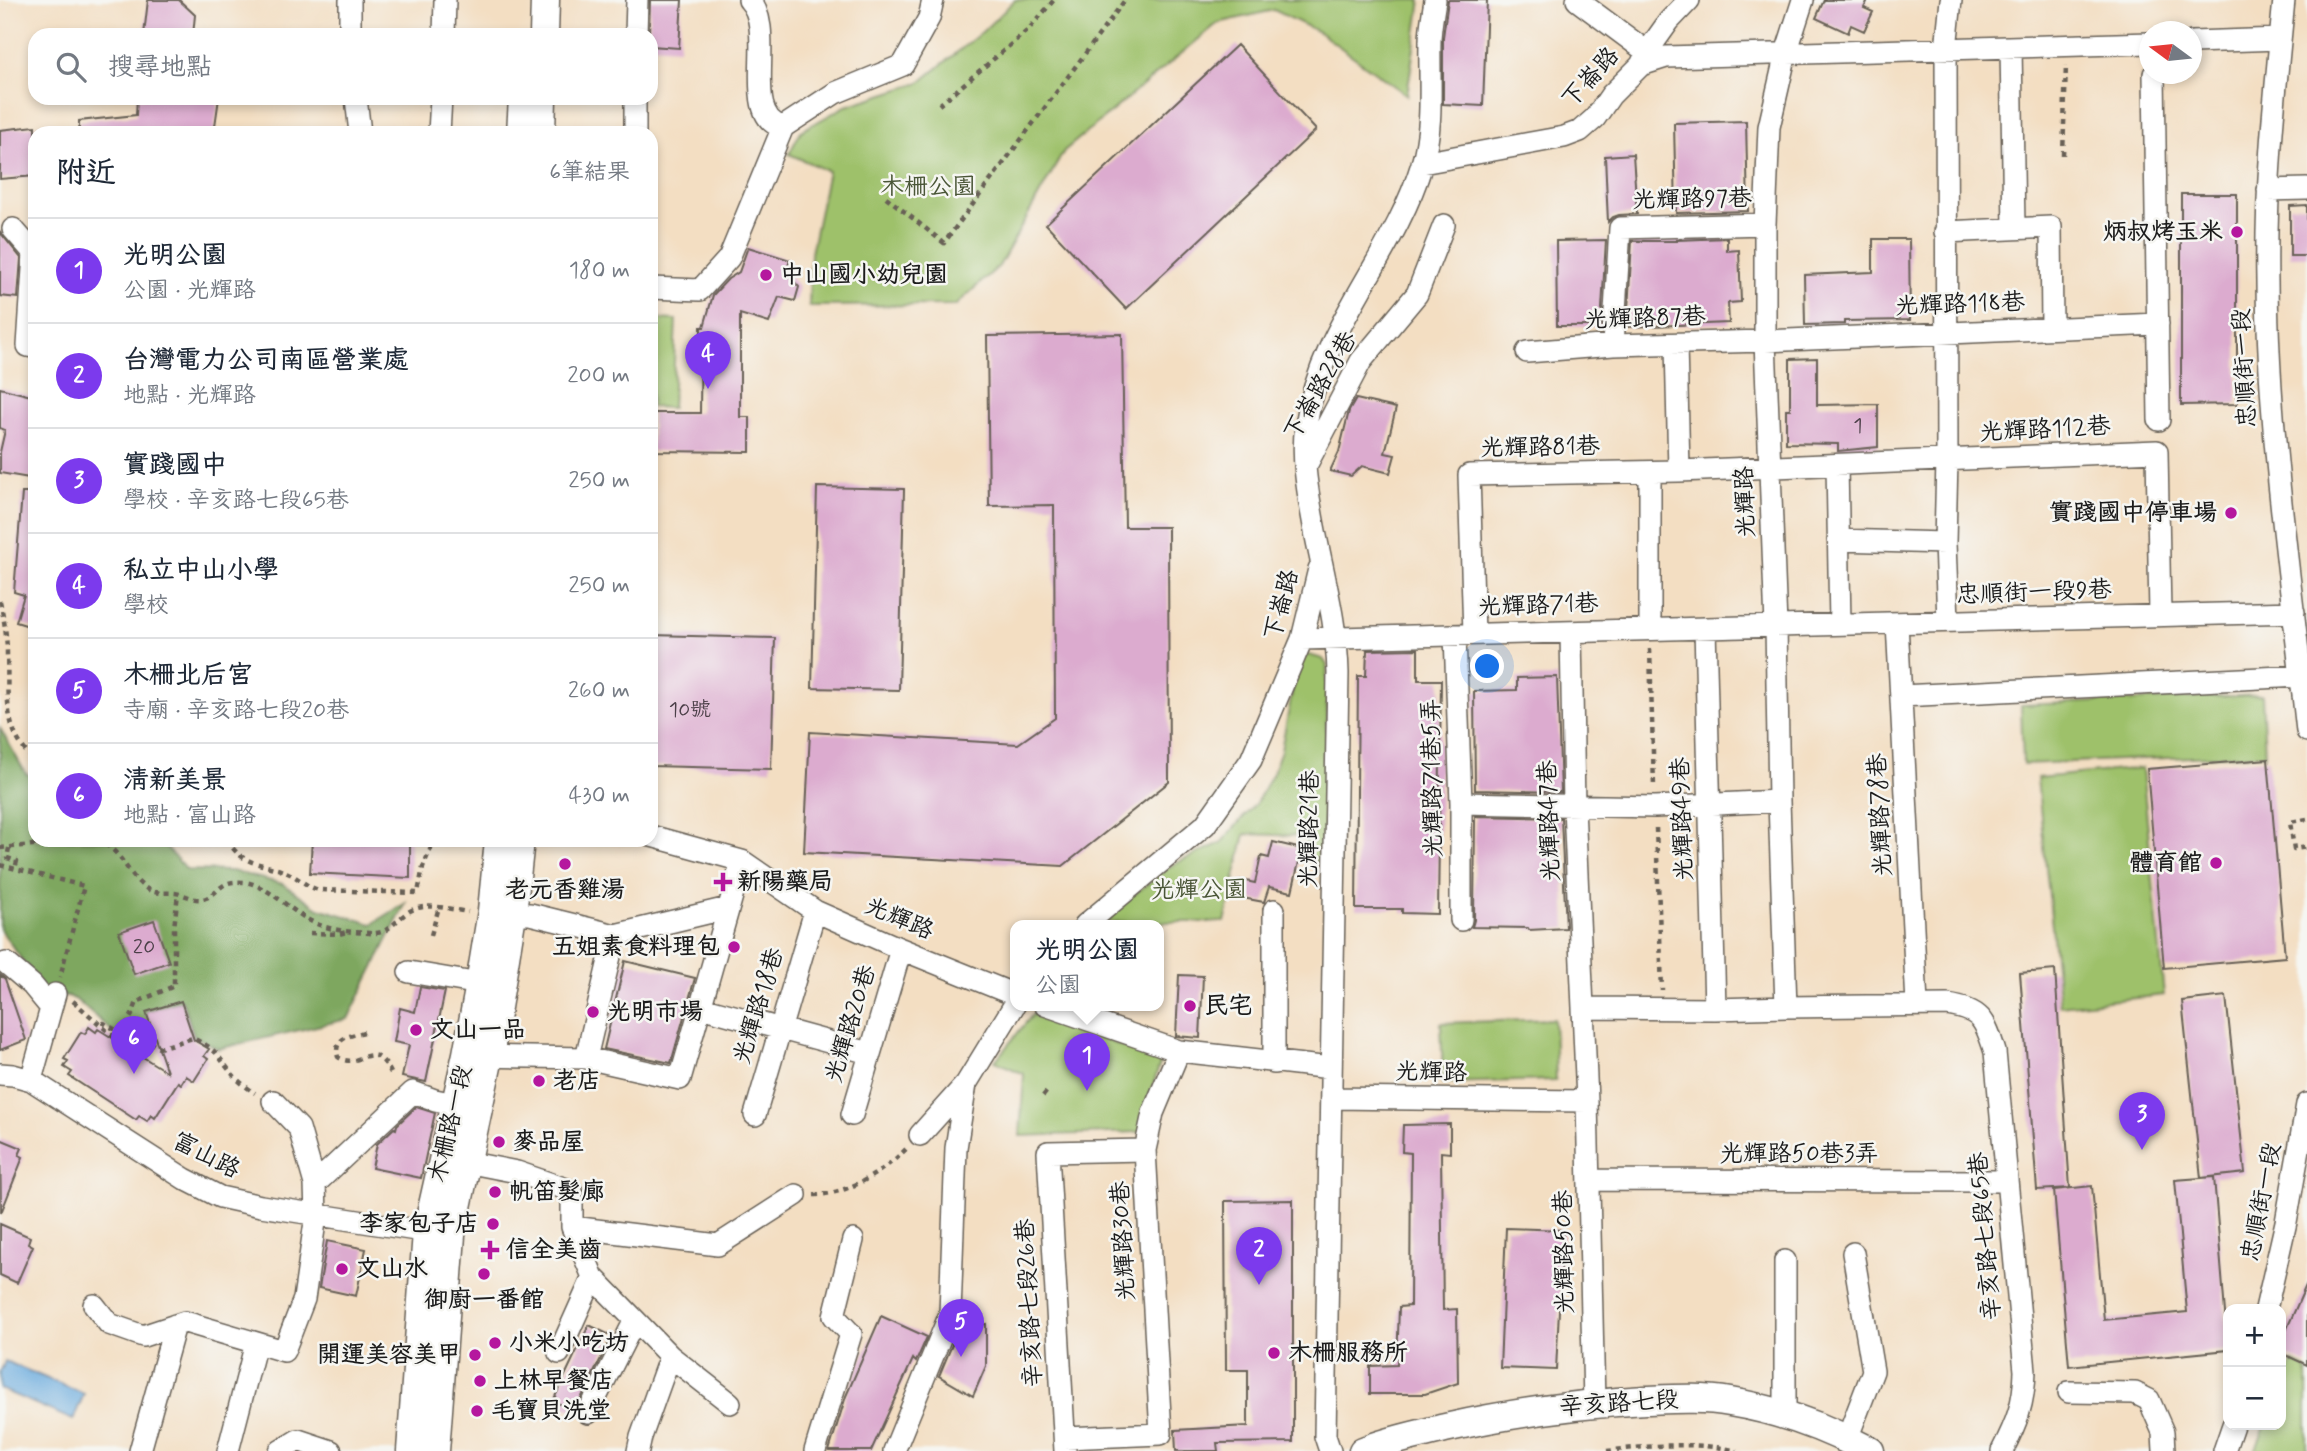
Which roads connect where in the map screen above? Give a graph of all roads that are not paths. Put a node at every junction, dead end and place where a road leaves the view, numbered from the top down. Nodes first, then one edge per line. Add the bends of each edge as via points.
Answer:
1 (350, 0) edge
2 (445, 0) edge
3 (526, 0) edge
4 (545, 0) edge
5 (637, 0) edge
6 (749, 0) edge
7 (933, 0) edge
8 (1435, 0) edge
9 (1577, 0) edge
10 (1689, 0) edge
11 (1802, 0) edge
12 (1951, 0) edge
13 (2284, 0) edge
14 (350, 28) edge
15 (444, 28) edge
16 (526, 28) edge
17 (544, 28) edge
18 (636, 28) edge
19 (2280, 39) junction
20 (2202, 42) edge
21 (2139, 43) edge
22 (2011, 47) junction
23 (1946, 49) junction
24 (1786, 53) junction
25 (1644, 58) junction
26 (2154, 84) edge
27 (357, 105) edge
28 (441, 105) edge
29 (523, 105) edge
30 (542, 105) edge
31 (635, 105) edge
32 (359, 126) edge
33 (439, 126) edge
34 (521, 126) edge
35 (541, 126) edge
36 (635, 126) edge
37 (783, 127) junction
38 (1422, 163) junction
39 (2307, 189) edge
40 (2268, 190) junction
41 (1765, 224) junction
42 (1444, 225) dead end
43 (2014, 228) junction
44 (13, 229) dead end
45 (1945, 232) junction
46 (28, 246) edge
47 (658, 288) edge
48 (2158, 324) junction
49 (2052, 328) junction
50 (1946, 332) junction
51 (1765, 341) junction
52 (1676, 344) junction
53 (1613, 345) junction
54 (1527, 352) dead end
55 (2159, 420) dead end
56 (1947, 460) junction
57 (1837, 465) junction
58 (1305, 467) junction
59 (1771, 467) junction
60 (1679, 471) junction
61 (1650, 472) junction
62 (1838, 540) junction
63 (1945, 543) junction
64 (1321, 563) junction
65 (2294, 612) junction
66 (2160, 615) junction
67 (1948, 621) junction
68 (1897, 623) junction
69 (1840, 624) junction
70 (1776, 626) junction
71 (1704, 628) junction
72 (1650, 629) junction
73 (1571, 632) junction
74 (1464, 635) junction
75 (1336, 638) junction
76 (1302, 639) junction
77 (2301, 676) junction
78 (1901, 696) junction
79 (2307, 731) edge
80 (1779, 801) junction
81 (1461, 803) junction
82 (1709, 805) junction
83 (1574, 807) junction
84 (658, 838) edge
85 (498, 847) edge
86 (519, 847) edge
87 (742, 861) junction
88 (728, 908) junction
89 (1274, 910) dead end
90 (815, 911) junction
91 (512, 914) junction
92 (1091, 920) edge
93 (1461, 920) dead end
94 (615, 935) junction
95 (901, 949) junction
96 (6, 962) dead end
97 (409, 972) dead end
98 (480, 984) junction
99 (1010, 993) edge
100 (1917, 1004) junction
101 (701, 1007) junction
102 (1786, 1007) junction
103 (1583, 1008) junction
104 (1715, 1009) junction
105 (1011, 1011) edge
106 (1062, 1011) edge
107 (780, 1027) junction
108 (1179, 1051) junction
109 (869, 1053) junction
110 (478, 1056) junction
111 (586, 1058) junction
112 (1274, 1063) junction
113 (1331, 1068) junction
114 (0, 1074) edge
115 (31, 1080) junction
116 (966, 1084) junction
117 (1332, 1098) junction
118 (274, 1101) road end
119 (1587, 1101) junction
120 (455, 1104) junction
121 (2307, 1104) edge
122 (755, 1115) dead end
123 (852, 1115) dead end
124 (920, 1135) road end
125 (1145, 1150) junction
126 (466, 1162) junction
127 (1590, 1180) junction
128 (2007, 1181) junction
129 (315, 1184) junction
130 (796, 1195) road end
131 (316, 1214) junction
132 (572, 1227) junction
133 (439, 1233) junction
134 (853, 1240) dead end
135 (1853, 1253) dead end
136 (1785, 1261) dead end
137 (593, 1277) junction
138 (2267, 1304) edge
139 (93, 1305) dead end
140 (635, 1320) junction
141 (175, 1325) junction
142 (256, 1343) junction
143 (559, 1353) dead end
144 (670, 1356) junction
145 (2069, 1392) dead end
146 (730, 1403) dead end
147 (1594, 1403) junction
148 (588, 1413) dead end
149 (1785, 1416) junction
150 (2231, 1430) edge
151 (1065, 1445) edge
152 (1859, 1445) edge
153 (140, 1451) edge
154 (228, 1451) edge
155 (280, 1451) edge
156 (331, 1451) edge
157 (411, 1451) edge
158 (435, 1451) edge
159 (638, 1451) edge
160 (815, 1451) edge
161 (894, 1451) edge
162 (1330, 1451) edge
163 (1363, 1451) edge
164 (2002, 1451) edge
165 (2164, 1451) edge
166 (2224, 1451) edge

1 - 14 street
2 - 15 street
3 - 16 main road
4 - 17 main road
5 - 18 street
6 - 37 street via 762,32 760,92 764,111 774,125
7 - 37 street via 929,18 903,65 835,93
8 - 38 street, 下崙路 via 1429,127
9 - 25 street
10 - 25 street, 下崙路
11 - 24 street, 光輝路
12 - 23 street
13 - 19 street, 忠順街一段
19 - 20 street
19 - 40 street, 忠順街一段
21 - 22 street
22 - 23 street
22 - 43 street
23 - 24 street
23 - 45 street
24 - 25 street
24 - 41 street, 光輝路 via 1769,127
25 - 38 street, 下崙路 via 1580,131
26 - 48 street
27 - 32 street
28 - 33 street
29 - 34 main road
30 - 35 main road
31 - 36 street
37 - 47 street via 729,258 700,290
38 - 58 street, 下崙路 via 1390,238 1332,340 1317,377 1305,429
39 - 40 street
40 - 65 street, 忠順街一段 via 2272,406
41 - 51 street, 光輝路
41 - 53 street, 光輝路97巷 via 1620,228
42 - 58 street, 下崙路28巷 via 1417,294 1361,361
43 - 45 street
43 - 49 street via 2050,227
44 - 46 street
45 - 50 street
48 - 49 street, 光輝路118巷
48 - 55 street
49 - 50 street, 光輝路118巷
50 - 51 street, 光輝路118巷
50 - 56 street
51 - 52 street, 光輝路87巷
51 - 59 street, 光輝路
52 - 53 street, 光輝路87巷
52 - 60 street
53 - 54 street, 光輝路87巷
56 - 57 street, 光輝路112巷
56 - 63 street
56 - 66 street, 光輝路112巷 via 2157,451
57 - 59 street, 光輝路112巷
57 - 62 street
58 - 64 street, 下崙路
59 - 60 street, 光輝路81巷
59 - 70 street, 光輝路
60 - 61 street, 光輝路81巷
61 - 72 street
61 - 74 street, 光輝路81巷 via 1469,475
62 - 63 street
62 - 69 street
63 - 67 street
64 - 75 street, 光輝路21巷
64 - 76 street, 下崙路
65 - 66 street, 忠順街一段9巷
65 - 77 street, 忠順街一段
66 - 67 street, 忠順街一段9巷
67 - 68 street, 忠順街一段9巷
68 - 69 street, 忠順街一段9巷
68 - 78 street, 光輝路78巷
69 - 70 street, 忠順街一段9巷
70 - 71 street, 光輝路71巷
70 - 80 street, 光輝路
71 - 72 street, 光輝路71巷
71 - 82 street, 光輝路49巷
72 - 73 street, 光輝路71巷
73 - 74 street, 光輝路71巷
73 - 83 street, 光輝路47巷
74 - 75 street, 光輝路71巷
74 - 81 street, 光輝路71巷5弄
75 - 76 street, 光輝路71巷
75 - 113 street, 光輝路21巷
76 - 92 street, 下崙路 via 1251,760 1205,825
77 - 78 street
77 - 79 street, 忠順街一段
78 - 100 street, 光輝路78巷
80 - 82 street
80 - 102 street, 光輝路
81 - 83 street
81 - 93 street, 光輝路71巷5弄
82 - 83 street
82 - 104 street, 光輝路49巷
83 - 103 street, 光輝路47巷
84 - 87 street, 光輝路
85 - 98 main road, 木柵路一段
86 - 91 main road, 木柵路一段
87 - 88 street
87 - 90 street, 光輝路
88 - 94 street
88 - 101 street
89 - 112 street, 光輝路21巷
90 - 95 street, 光輝路
90 - 107 street, 光輝路18巷
91 - 94 street via 530,914
91 - 110 main road, 木柵路一段
94 - 111 street
95 - 99 street, 光輝路
95 - 109 street, 光輝路20巷
96 - 115 street via 53,1001
97 - 98 street
98 - 110 main road, 木柵路一段
100 - 102 street
100 - 128 street, 辛亥路七段65巷 via 1964,1007 1979,1015 1989,1031
101 - 107 street
101 - 111 street via 680,1079
102 - 104 street
103 - 104 street
103 - 119 street
105 - 116 street
106 - 108 street
107 - 109 street
107 - 122 street, 光輝路18巷
108 - 112 street
108 - 125 street, 光輝路30巷 via 1153,1113
109 - 123 street, 光輝路20巷
110 - 111 street
110 - 120 main road, 木柵路一段
110 - 126 main road, 木柵路一段
112 - 113 street
113 - 117 street, 光輝路21巷
114 - 115 street, 富山路
115 - 131 street, 富山路 via 220,1197
116 - 124 street
116 - 161 street via 956,1147 950,1314
117 - 119 street, 光輝路
117 - 162 street via 1325,1436
118 - 129 street via 299,1128
119 - 127 street, 光輝路50巷
120 - 129 street via 413,1092
120 - 133 main road, 木柵路一段
121 - 138 street, 忠順街一段
125 - 151 street, 光輝路30巷 via 1161,1434
125 - 151 street, 辛亥路七段26巷 via 1048,1152
126 - 132 street via 517,1172 572,1191
126 - 133 main road, 木柵路一段
127 - 128 street, 光輝路50巷3弄
127 - 147 street, 光輝路50巷
128 - 164 street, 辛亥路七段65巷 via 2025,1371 2019,1418
129 - 131 street
130 - 132 street via 718,1245
131 - 133 street, 富山路
131 - 142 street via 304,1299 284,1351
132 - 137 street
133 - 157 main road, 木柵路一段
133 - 158 main road, 木柵路一段
134 - 160 street via 834,1316 850,1334
135 - 152 street via 1872,1371
136 - 149 street
137 - 140 street
137 - 143 street
139 - 141 street via 109,1324 143,1336
140 - 144 street
140 - 148 street
141 - 142 street via 185,1322
141 - 153 street
142 - 154 street
144 - 146 street
144 - 159 street
145 - 165 street via 2134,1393 2149,1400
147 - 149 main road, 辛亥路七段 via 1728,1401
147 - 163 main road, 辛亥路七段 via 1489,1419
149 - 152 main road, 辛亥路七段
150 - 166 street
155 - 156 street via 298,1440

